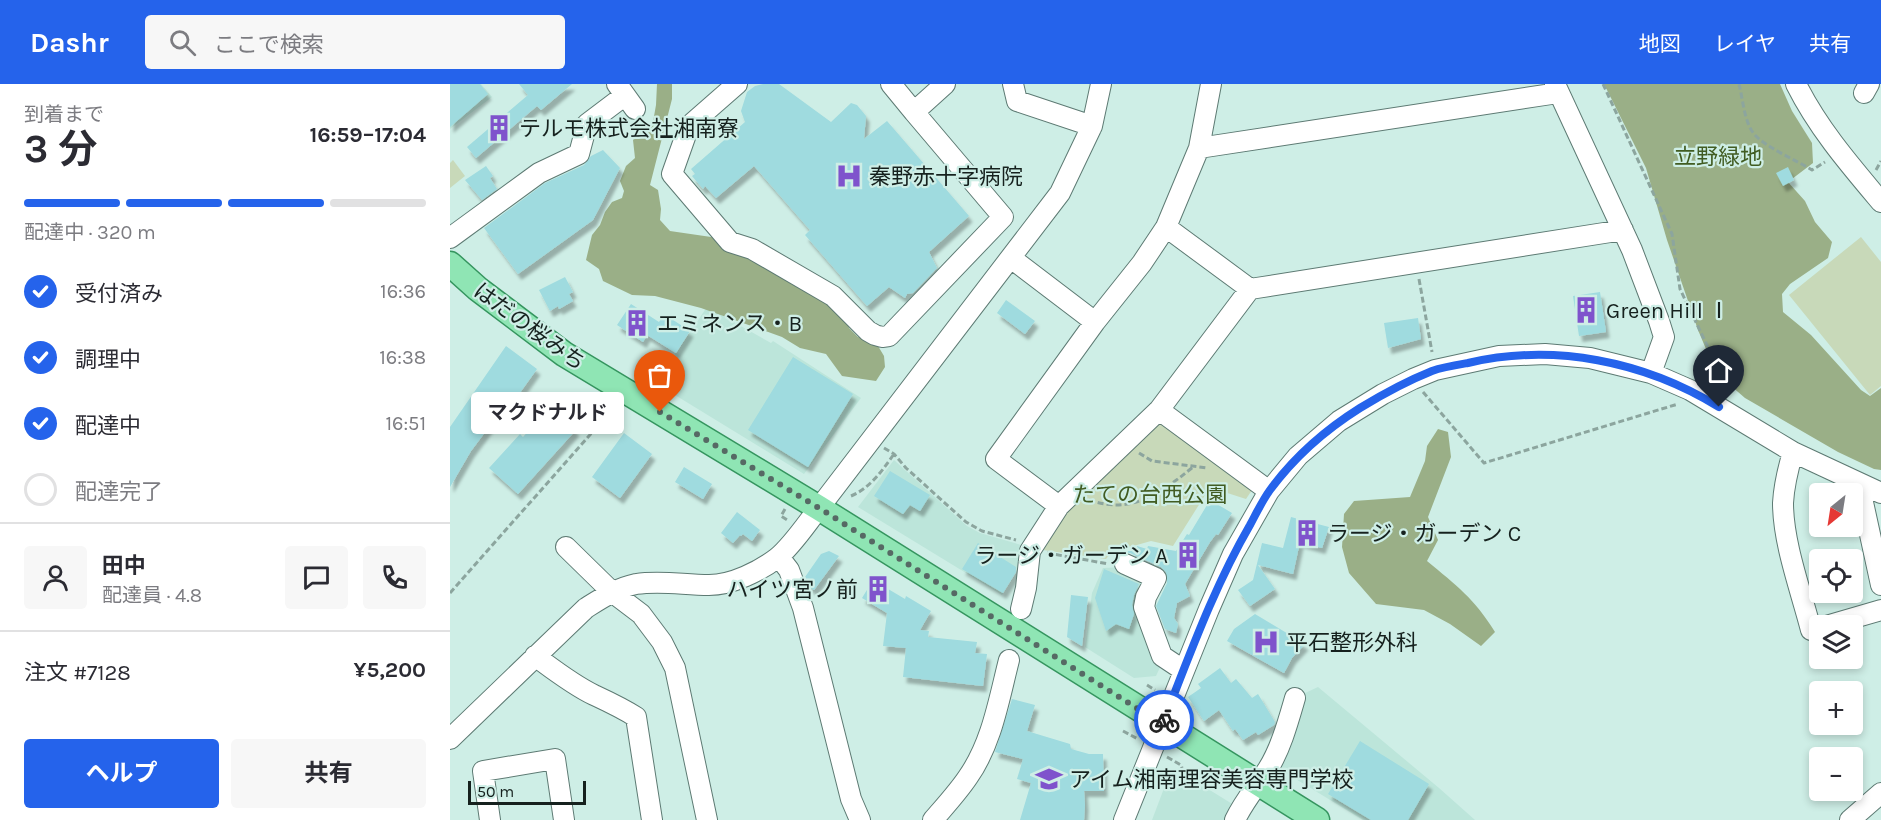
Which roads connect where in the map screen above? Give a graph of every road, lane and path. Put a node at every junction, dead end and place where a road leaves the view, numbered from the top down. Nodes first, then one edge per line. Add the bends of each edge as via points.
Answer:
1 (737, 84) edge
2 (891, 84) edge
3 (945, 84) edge
4 (1013, 84) edge
5 (1101, 84) edge
6 (1211, 84) edge
7 (1603, 84) edge
8 (1739, 84) edge
9 (1796, 84) edge
10 (1557, 88) edge
11 (625, 96) edge
12 (914, 111) junction
13 (1092, 126) junction
14 (1199, 148) junction
15 (1829, 160) dead end
16 (1881, 161) edge
17 (1875, 171) dead end
18 (1881, 202) edge
19 (1166, 227) junction
20 (1623, 230) junction
21 (450, 238) edge
22 (1011, 258) junction
23 (1416, 261) junction
24 (450, 264) edge
25 (1250, 289) junction
26 (1095, 322) junction
27 (1433, 357) dead end
28 (1651, 373) junction
29 (1413, 379) junction
30 (1690, 390) junction
31 (1733, 399) dead end
32 (609, 404) dead end
33 (1159, 410) junction
34 (887, 450) dead end
35 (1138, 452) dead end
36 (1793, 452) junction
37 (894, 454) junction
38 (1194, 465) junction
39 (1209, 469) dead end
40 (1857, 483) edge
41 (1863, 486) edge
42 (1269, 491) junction
43 (1881, 493) edge
44 (847, 498) dead end
45 (1084, 498) dead end
46 (1863, 502) edge
47 (1059, 506) junction
48 (819, 508) junction
49 (781, 516) dead end
50 (790, 522) dead end
51 (566, 547) dead end
52 (1037, 548) junction
53 (778, 557) junction
54 (1104, 563) dead end
55 (1125, 564) dead end
56 (1881, 585) edge
57 (612, 591) junction
58 (450, 593) edge
59 (1021, 609) dead end
60 (1881, 610) edge
61 (1863, 615) edge
62 (1809, 622) edge
63 (535, 656) junction
64 (1008, 660) dead end
65 (1184, 670) junction
66 (1147, 685) dead end
67 (1155, 690) dead end
68 (1296, 698) dead end
69 (1162, 724) junction
70 (1123, 731) dead end
71 (450, 739) edge
72 (1138, 739) dead end
73 (1167, 757) dead end
74 (1182, 768) dead end
75 (1258, 783) junction
76 (1881, 793) edge
77 (490, 820) edge
78 (564, 820) edge
79 (652, 820) edge
80 (707, 820) edge
81 (860, 820) edge
82 (933, 820) edge
83 (1124, 820) edge
84 (1234, 820) edge
85 (1317, 820) edge
86 (1850, 820) edge

1 - 12 street via 689,126 672,174 730,242 752,249 833,296 868,331 882,337 889,336 1003,218
2 - 12 street
3 - 12 street
4 - 13 street via 1017,101
5 - 13 street
6 - 14 street
7 - 31 path via 1672,234 1680,289
8 - 15 path via 1755,135 1812,170
9 - 18 street via 1837,150
10 - 14 street
10 - 20 street
11 - 21 street via 587,124 579,154 539,172
13 - 22 street via 1060,194
14 - 19 street
16 - 17 path
19 - 25 street
19 - 26 street
20 - 23 street
20 - 28 street via 1664,337
22 - 26 street
22 - 48 street
23 - 25 street
23 - 27 path
24 - 48 main road, はだの桜みち via 478,290 564,354
25 - 33 street
26 - 47 street via 996,459
28 - 29 street via 1590,358 1545,354 1499,356 1435,370
28 - 30 street
29 - 30 path via 1484,463 1682,403
29 - 42 street via 1339,421 1298,456
30 - 36 street
32 - 58 path via 596,428
33 - 42 street
33 - 47 street
34 - 37 path
35 - 38 path via 1152,461
36 - 40 street
36 - 62 street via 1785,483 1785,525
37 - 44 path via 873,480
37 - 52 path via 966,522
38 - 39 path
38 - 45 path via 1137,503 1110,504
41 - 43 street
42 - 65 street via 1233,554
46 - 56 street
47 - 52 street
48 - 53 street
48 - 69 main road, はだの桜みち
49 - 50 path
51 - 57 street
52 - 54 path
52 - 59 street
53 - 57 street via 725,583 663,582
53 - 81 street via 789,570 803,608 851,799
55 - 65 street via 1156,578 1144,607 1162,656
57 - 63 street via 586,608
57 - 80 street via 641,614 675,668
60 - 61 street
63 - 71 street
63 - 79 street via 636,717
64 - 82 street via 984,748 969,777
65 - 69 street
66 - 67 path
68 - 75 street via 1287,727
69 - 75 main road, はだの桜みち
69 - 83 street
70 - 72 path
73 - 74 path
75 - 84 street
75 - 85 main road, はだの桜みち
76 - 86 street
77 - 78 street via 483,771 555,759

